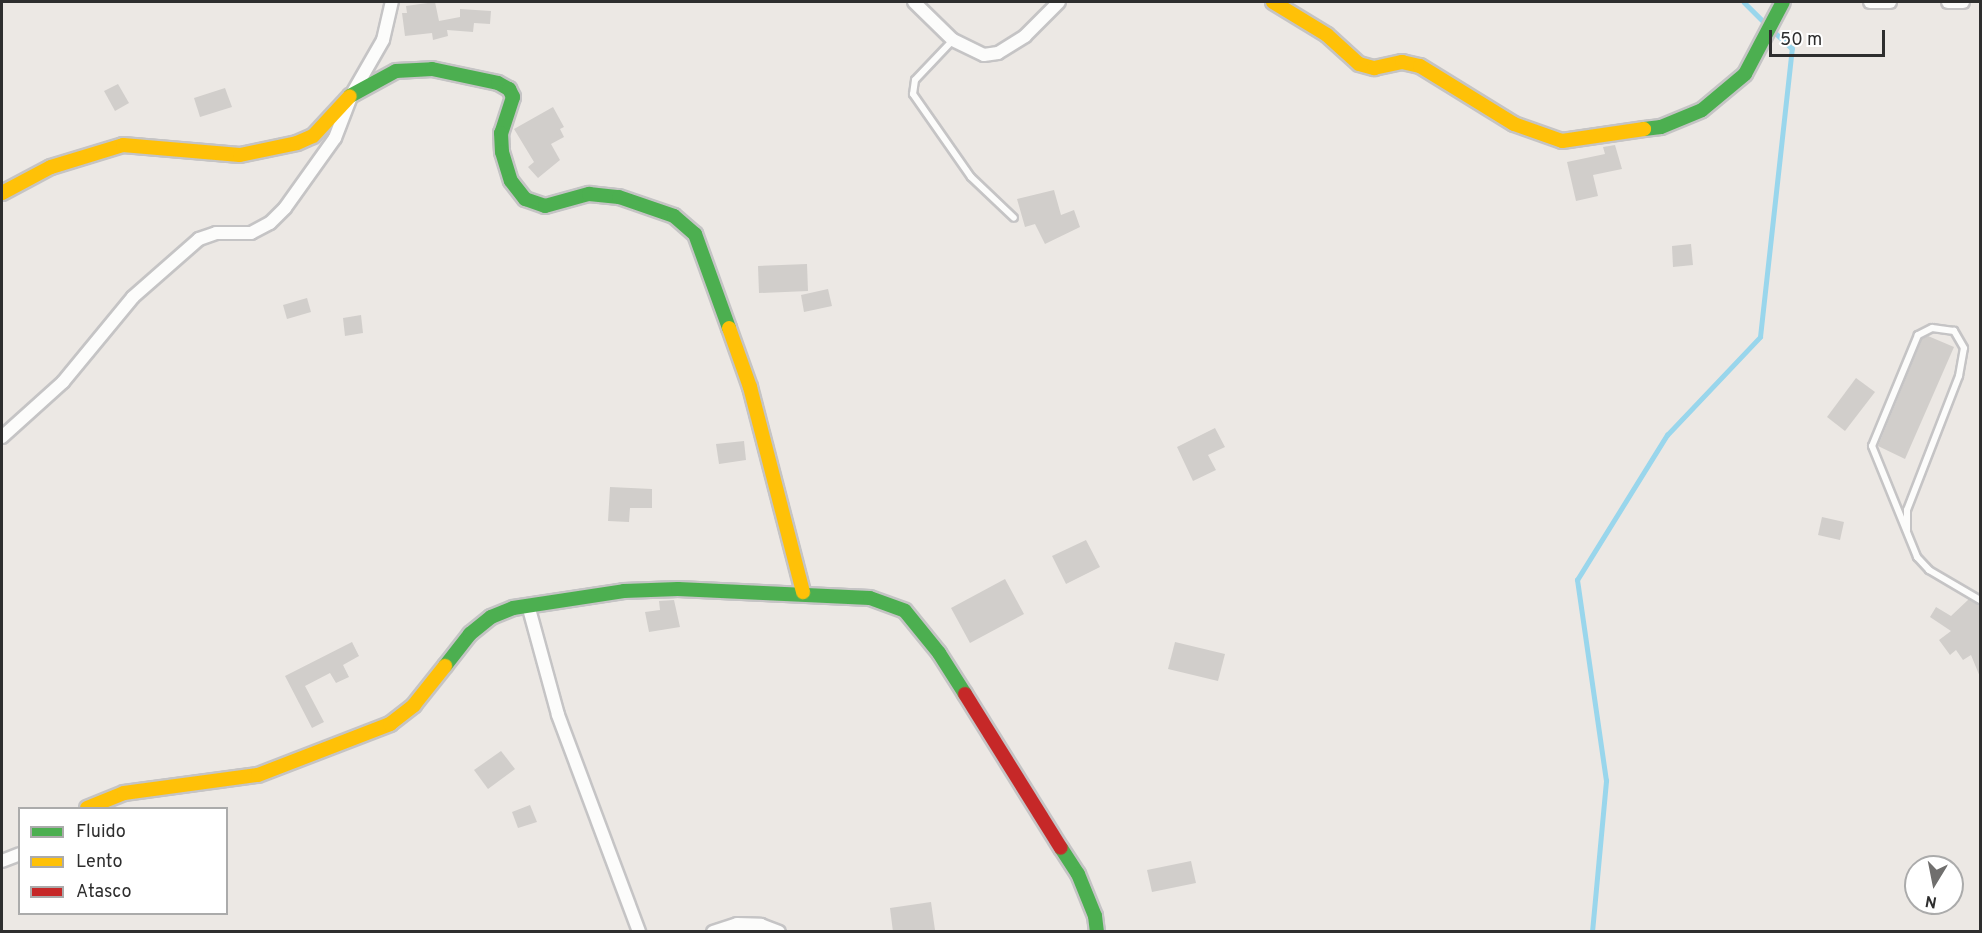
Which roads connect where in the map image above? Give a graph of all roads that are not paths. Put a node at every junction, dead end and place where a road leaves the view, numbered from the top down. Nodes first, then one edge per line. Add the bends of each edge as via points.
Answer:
1 (392, 2) edge
2 (914, 2) edge
3 (1059, 2) edge
4 (1273, 2) edge
5 (1870, 2) edge
6 (1890, 2) edge
7 (1948, 2) edge
8 (1963, 2) edge
9 (1781, 5) edge
10 (953, 40) junction
11 (352, 94) junction
12 (2, 193) edge
13 (1014, 218) dead end
14 (2, 437) edge
15 (1907, 530) junction
16 (803, 592) junction
17 (1980, 600) edge
18 (528, 605) junction
19 (89, 807) edge
20 (18, 855) edge
21 (2, 861) edge
22 (639, 932) edge
23 (713, 932) edge
24 (779, 932) edge
25 (1096, 932) edge

1 - 11 street via 383,40
2 - 10 street
3 - 10 street via 1036,27 998,53 973,53
4 - 9 street via 1327,35 1359,64 1374,68 1402,62 1420,66 1514,124 1562,141 1604,138 1682,120 1725,94 1757,55
5 - 6 street
7 - 8 street
10 - 13 lane via 915,80 911,87 915,102 971,177
11 - 12 street via 313,136 280,148 225,155 165,146 123,145 51,167
11 - 14 street via 328,151 270,223 251,233 216,233 199,239 140,290 63,382
11 - 16 street via 386,74 412,68 498,82 513,97 501,133 502,152 511,181 525,199 545,206 590,194 620,197 674,216 689,226 703,252 750,387
15 - 15 lane via 1907,510 1959,376 1964,348 1953,331 1932,328 1918,335 1872,446
15 - 17 lane via 1917,557 1929,570
16 - 18 street via 624,591
16 - 25 street via 883,600 913,619 939,653 1078,874 1095,916
18 - 19 street via 491,617 470,634 414,705 390,724 258,775 124,793
18 - 22 street via 558,715
20 - 21 street
23 - 24 street via 737,924 761,925

